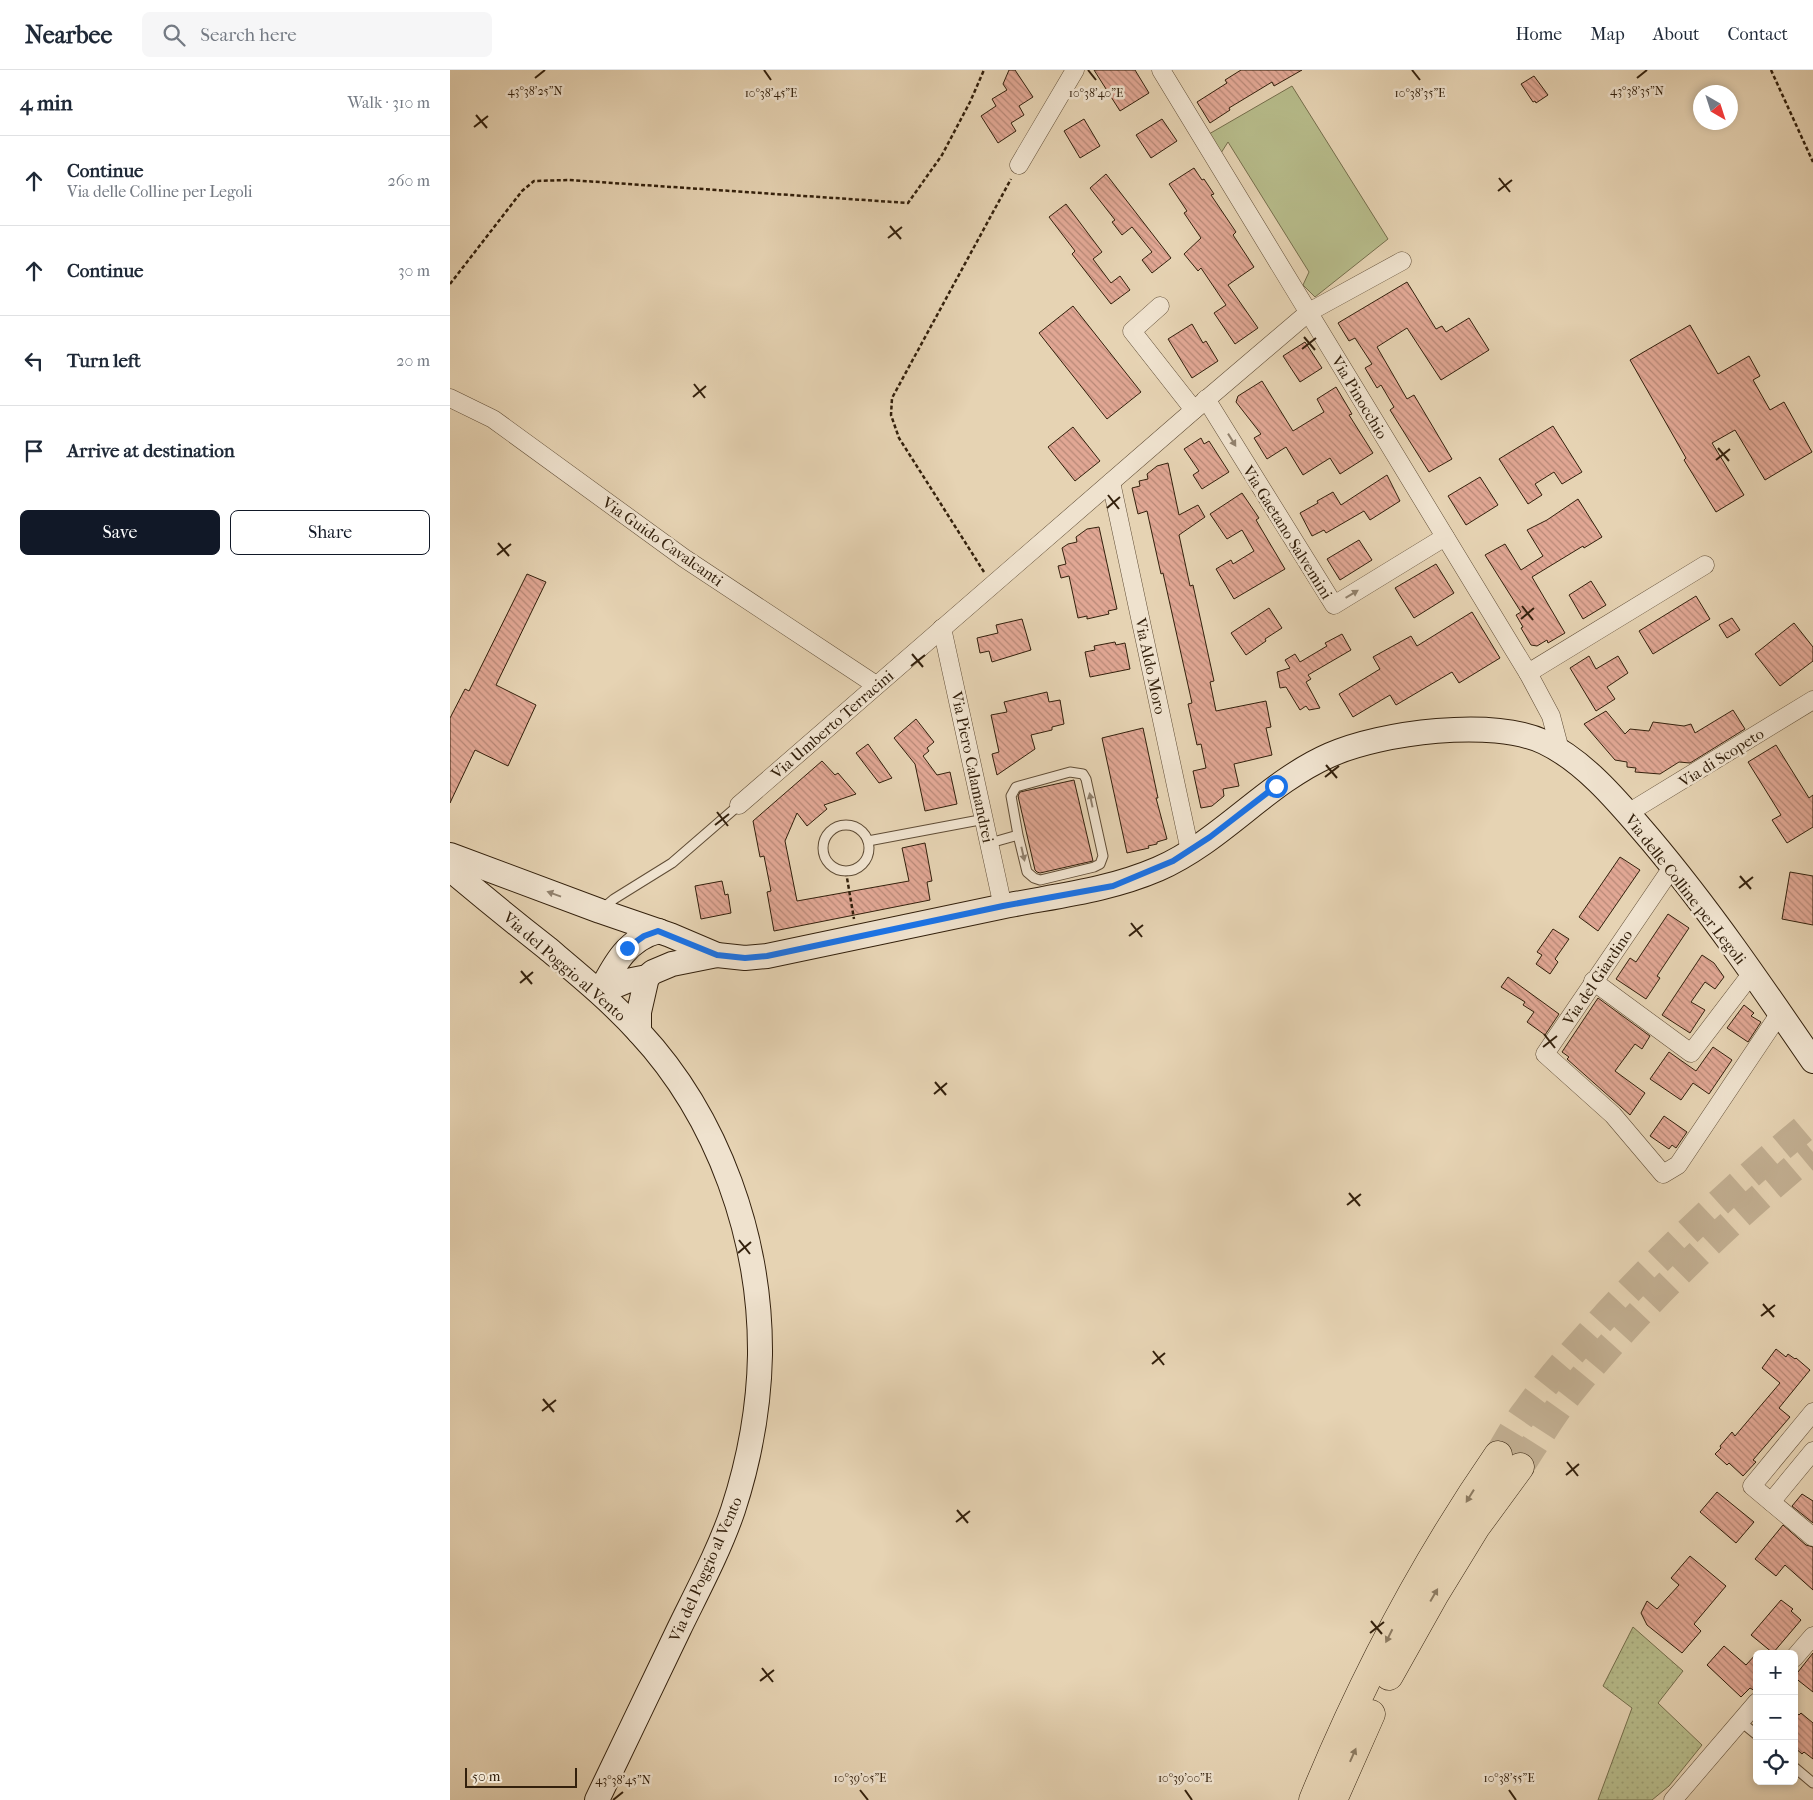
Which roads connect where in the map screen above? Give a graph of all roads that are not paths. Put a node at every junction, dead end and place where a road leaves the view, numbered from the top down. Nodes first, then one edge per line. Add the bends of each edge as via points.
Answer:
1 (1075, 70) edge
2 (1161, 70) edge
3 (1019, 165) road end
4 (1402, 261) dead end
5 (1160, 306) dead end
6 (1310, 312) junction
7 (450, 398) edge
8 (1200, 404) junction
9 (1111, 482) junction
10 (1445, 537) junction
11 (1705, 565) dead end
12 (942, 628) junction
13 (1528, 673) junction
14 (876, 685) junction
15 (1813, 700) edge
16 (1560, 750) junction
17 (739, 805) joint
18 (1628, 814) junction
19 (985, 819) junction
20 (1018, 835) junction
21 (868, 841) junction
22 (990, 843) junction
23 (1190, 851) junction
24 (450, 855) edge
25 (1673, 866) junction
26 (450, 869) edge
27 (1003, 906) junction
28 (600, 911) junction
29 (658, 931) junction
30 (717, 955) junction
31 (1752, 973) junction
32 (647, 977) junction
33 (1593, 981) junction
34 (600, 992) junction
35 (1780, 1013) junction
36 (639, 1032) junction
37 (1813, 1061) edge
38 (1813, 1412) edge
39 (1813, 1451) edge
40 (1771, 1502) junction
41 (1813, 1537) edge
42 (1813, 1636) edge
43 (1798, 1653) edge
44 (1753, 1707) edge
45 (1741, 1722) junction
46 (1753, 1732) edge
47 (1798, 1770) edge
48 (1813, 1783) edge
49 (597, 1800) edge
50 (1313, 1800) edge
51 (1333, 1800) edge
52 (1673, 1800) edge

1 - 3 street
2 - 6 street, Via Pinocchio
4 - 6 street, Via Umberto Terracini
5 - 8 street via 1132,331
6 - 8 street, Via Umberto Terracini
6 - 10 street, Via Pinocchio
7 - 14 street, Via Guido Cavalcanti via 493,419 684,558
8 - 9 street, Via Umberto Terracini
8 -> 10 street, Via Gaetano Salvemini via 1334,605
9 - 12 street, Via Umberto Terracini
9 - 23 street, Via Aldo Moro
10 - 13 street, Via Pinocchio
11 - 13 street
12 - 14 street, Via Umberto Terracini
12 - 19 street, Via Piero Calamandrei
13 - 16 street, Via Pinocchio via 1551,716
14 - 17 street, Via Umberto Terracini
15 - 18 street, Via di Scopeto
16 - 18 street, Via delle Colline per Legoli via 1583,768
16 - 23 street, Via delle Colline per Legoli via 1523,735 1473,729 1400,735 1354,745 1293,774
17 - 28 lane, Via Umberto Terracini via 672,863
18 - 25 street, Via delle Colline per Legoli
19 - 21 lane
19 - 22 street, Via Piero Calamandrei
20 -> 20 lane via 1027,872 1034,878 1040,880 1100,864 1103,856 1086,779 1082,774 1070,772 1016,786 1011,796
20 - 22 lane
21 - 21 lane via 865,862 846,872 832,867 823,856 826,834 838,826 853,826 865,834
22 - 27 street, Via Piero Calamandrei
23 - 27 street, Via delle Colline per Legoli via 1158,869 1113,886
28 -> 24 street
25 - 31 street, Via delle Colline per Legoli
25 - 33 street, Via del Giardino
26 - 34 street, Via del Poggio al Vento
27 - 30 street, Via delle Colline per Legoli via 767,956
28 - 29 street
29 - 30 street
29 - 34 street via 631,944 615,964
30 - 32 street via 672,964
31 - 33 street via 1691,1053
31 - 35 street, Via delle Colline per Legoli
32 - 34 street
32 - 36 street via 639,1012
33 - 35 street, Via del Giardino via 1544,1054 1612,1115 1663,1174 1678,1165
34 - 36 street, Via del Poggio al Vento
35 - 37 street, Via delle Colline per Legoli
36 - 49 street, Via del Poggio al Vento via 696,1108 728,1179 751,1262 758,1308 759,1366 749,1447 731,1514 708,1569
38 - 40 street via 1752,1486
39 - 40 street
40 - 41 street
42 - 43 street
44 - 45 street
45 - 46 lane
45 - 52 street
47 - 48 lane
51 -> 50 highway via 1389,1676 1476,1527 1509,1461 1471,1494 1414,1589 1354,1706

